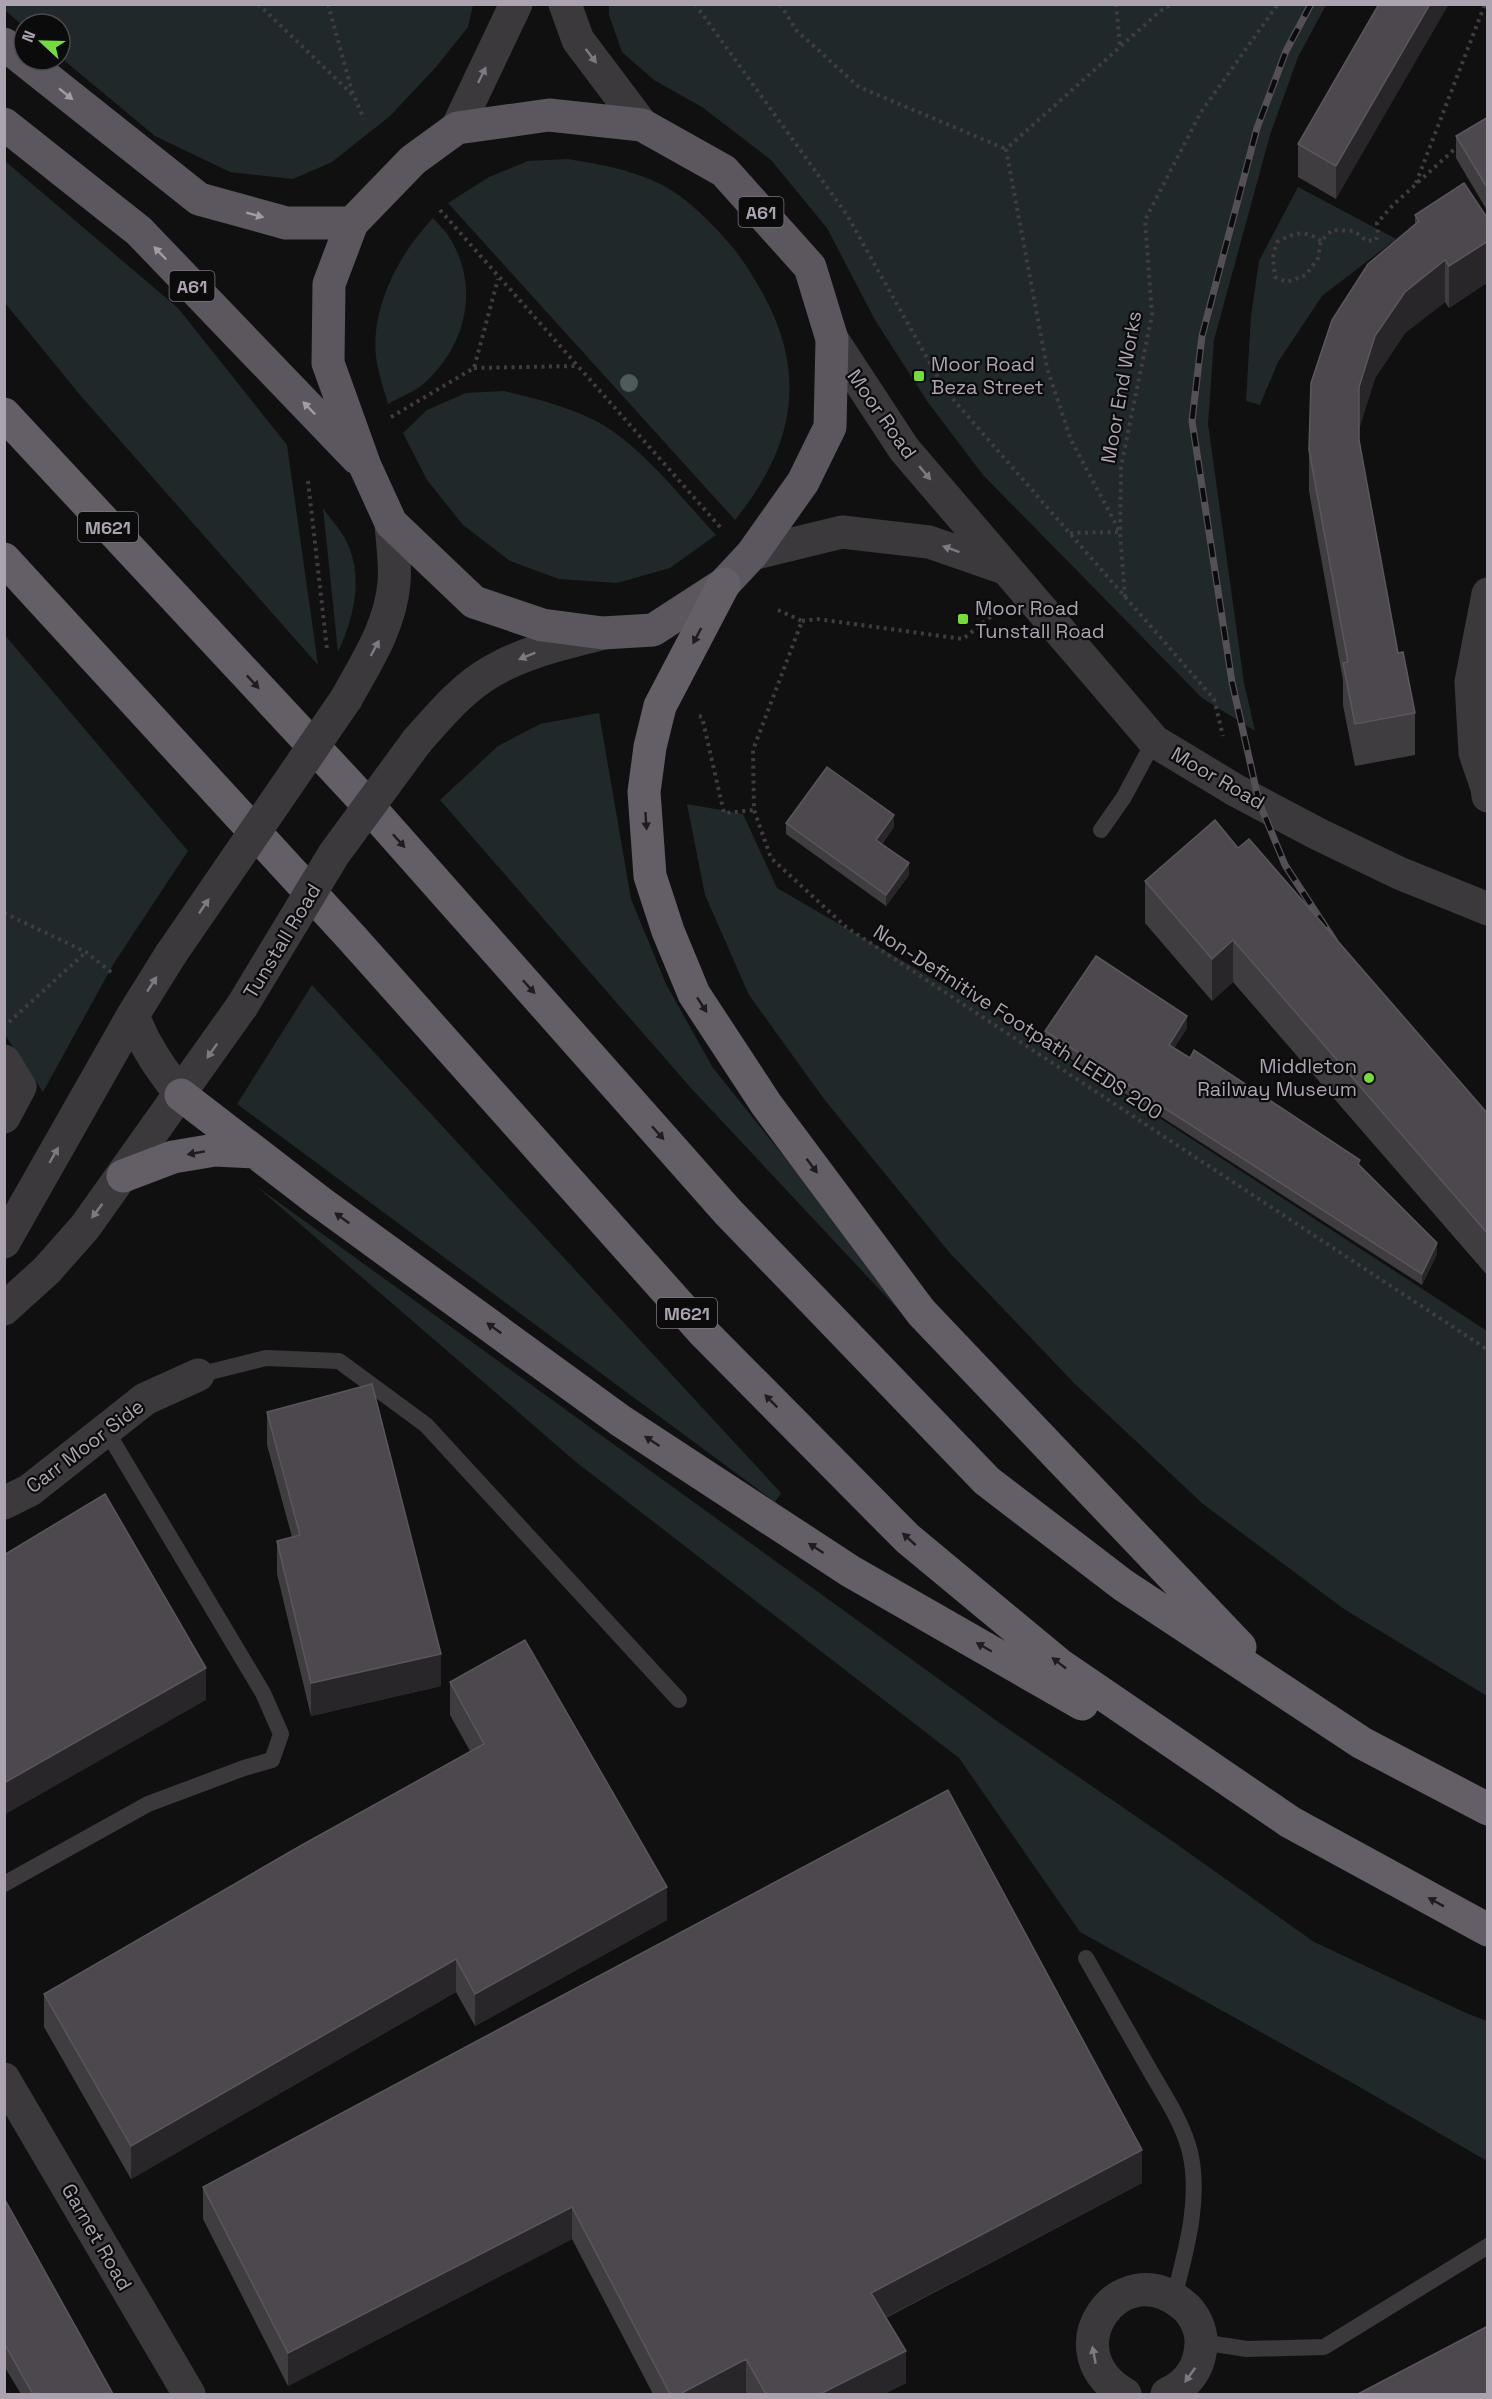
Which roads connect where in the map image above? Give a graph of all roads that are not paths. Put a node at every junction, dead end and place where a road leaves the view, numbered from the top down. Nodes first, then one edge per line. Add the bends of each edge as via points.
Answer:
1 (516, 4) edge
2 (565, 4) edge
3 (4, 44) edge
4 (4, 124) edge
5 (642, 125) junction
6 (457, 128) junction
7 (352, 224) junction
8 (832, 339) junction
9 (4, 394) edge
10 (4, 414) edge
11 (364, 465) junction
12 (391, 523) junction
13 (752, 554) junction
14 (4, 559) edge
15 (1015, 580) junction
16 (724, 585) junction
17 (1488, 594) edge
18 (603, 633) junction
19 (213, 640) junction
20 (1154, 741) junction
21 (1488, 796) edge
22 (1101, 830) dead end
23 (1488, 909) edge
24 (133, 1015) junction
25 (12, 1074) edge
26 (181, 1095) junction
27 (4, 1117) edge
28 (255, 1152) junction
29 (123, 1176) junction
30 (4, 1242) edge
31 (4, 1309) edge
32 (198, 1375) joint
33 (106, 1430) junction
34 (4, 1503) edge
35 (1277, 1687) junction
36 (678, 1700) dead end
37 (1488, 1809) edge
38 (1290, 1822) junction
39 (4, 1884) edge
40 (1488, 1930) edge
41 (1086, 1958) dead end
42 (4, 2079) edge
43 (1488, 2246) edge
44 (1174, 2297) junction
45 (1202, 2342) junction
46 (1114, 2392) edge
47 (189, 2394) edge
48 (1167, 2394) edge

6 -> 1 street
2 -> 5 street via 578,40
3 -> 7 highway via 199,199 285,223
11 -> 4 highway, A61 via 140,231
5 - 6 highway, A61 via 549,115
5 - 8 highway, A61 via 724,171 810,267
6 - 7 highway, A61 via 413,160
7 - 11 highway, A61 via 329,284 328,363
8 - 13 highway, A61 via 830,427 803,482
8 -> 15 street, Moor Road via 904,449
9 - 19 highway
10 - 19 highway, M621
11 - 12 highway, A61
12 - 18 highway, A61 via 474,602 542,625
24 -> 12 street, bridge via 346,699 382,634 395,582
15 -> 13 street, Moor Road via 929,542 842,532
13 - 16 highway, A61
38 -> 14 highway, M621 via 1060,1665 907,1538 704,1333 352,938
15 - 20 street, Moor Road
16 - 18 highway, A61 via 653,630
16 -> 35 highway via 660,706 644,792 650,876 694,994 766,1104 921,1312
17 - 21 street via 1471,682 1475,753
18 -> 26 street, Tunstall Road, bridge via 545,649 494,670 451,702 417,741 334,854 242,1006
19 -> 35 highway, M621 via 356,792 728,1212 987,1481 1123,1585
20 - 22 lane
20 - 23 street, Moor Road via 1318,834
24 - 26 street via 149,1052
30 -> 24 street
25 - 27 street
26 - 28 highway
26 - 29 street, Tunstall Road
28 -> 29 highway via 215,1150 173,1157
38 -> 28 highway via 850,1571 621,1421
29 -> 31 street, Tunstall Road via 47,1270
32 - 33 street, Carr Moor Side via 146,1399
32 - 36 lane via 266,1358 339,1361 426,1425
33 - 34 street, Carr Moor Side via 30,1490
33 - 39 lane via 263,1693 281,1734 272,1760 148,1804
35 - 37 highway, M621 via 1362,1743
40 -> 38 highway, M621
41 - 44 lane via 1179,2121 1190,2151 1191,2212
42 - 47 street, Garnet Road
43 - 45 lane via 1324,2347 1247,2349
44 - 45 street via 1188,2308
46 -> 44 street via 1093,2356 1092,2338 1097,2321 1107,2306 1122,2295 1156,2290
45 -> 48 street via 1192,2376

